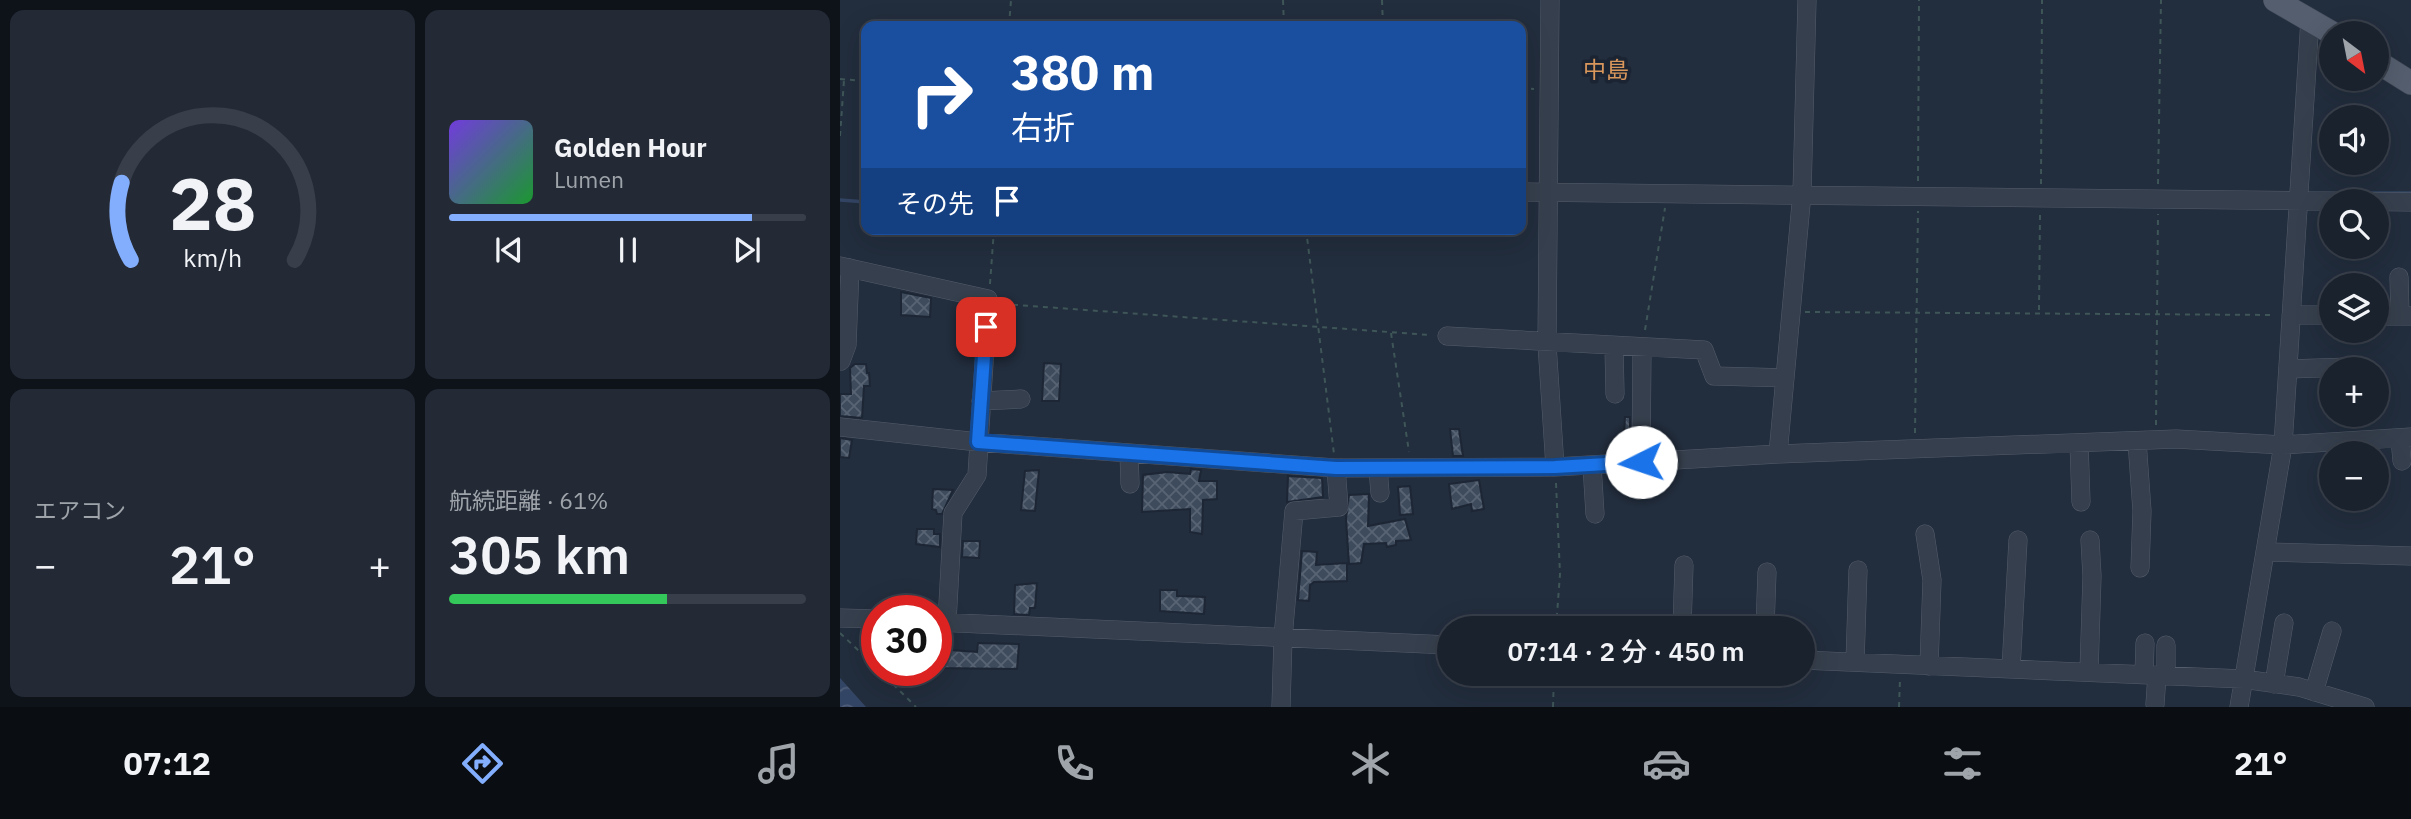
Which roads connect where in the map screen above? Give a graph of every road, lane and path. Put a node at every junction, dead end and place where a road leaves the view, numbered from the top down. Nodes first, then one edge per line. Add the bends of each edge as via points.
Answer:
1 (1011, 0) edge
2 (1283, 0) edge
3 (1382, 0) edge
4 (1550, 0) edge
5 (1807, 0) edge
6 (1919, 0) edge
7 (2042, 0) edge
8 (2161, 0) edge
9 (2275, 0) edge
10 (2310, 10) edge
11 (1009, 21) edge
12 (1284, 21) edge
13 (1383, 21) edge
14 (2389, 69) edge
15 (840, 79) edge
16 (844, 80) junction
17 (861, 81) edge
18 (2411, 83) edge
19 (840, 136) edge
20 (1526, 192) edge
21 (1548, 192) junction
22 (1667, 193) junction
23 (1802, 193) junction
24 (1918, 195) junction
25 (2041, 196) junction
26 (2297, 198) junction
27 (2158, 200) junction
28 (2411, 202) edge
29 (994, 235) edge
30 (1307, 235) edge
31 (845, 267) edge
32 (2399, 277) dead end
33 (988, 301) junction
34 (1790, 312) junction
35 (1915, 312) junction
36 (2039, 312) junction
37 (2157, 313) junction
38 (2291, 315) junction
39 (2319, 315) edge
40 (2406, 316) edge
41 (1318, 326) junction
42 (1391, 332) junction
43 (1447, 336) joint
44 (1547, 344) junction
45 (1614, 346) junction
46 (1642, 348) junction
47 (841, 360) edge
48 (2319, 368) edge
49 (2288, 369) junction
50 (1785, 378) junction
51 (1615, 394) dead end
52 (1021, 399) dead end
53 (981, 401) junction
54 (840, 427) edge
55 (2406, 437) edge
56 (2156, 440) junction
57 (2137, 441) junction
58 (2389, 441) edge
59 (978, 442) junction
60 (2079, 443) junction
61 (2283, 445) junction
62 (2319, 445) edge
63 (1915, 449) junction
64 (1129, 453) junction
65 (1778, 454) junction
66 (2402, 461) dead end
67 (1641, 462) junction
68 (1591, 465) junction
69 (1555, 467) junction
70 (1336, 468) junction
71 (1378, 468) junction
72 (1411, 468) junction
73 (1130, 484) dead end
74 (1380, 493) dead end
75 (2081, 502) dead end
76 (1595, 514) dead end
77 (1925, 534) dead end
78 (2018, 540) dead end
79 (2090, 541) dead end
80 (2266, 552) junction
81 (2411, 556) edge
82 (1684, 565) dead end
83 (2140, 568) dead end
84 (1858, 570) dead end
85 (1767, 572) dead end
86 (945, 595) edge
87 (1557, 616) edge
88 (1682, 616) edge
89 (1765, 616) edge
90 (840, 618) edge
91 (861, 619) edge
92 (952, 622) edge
93 (2284, 623) dead end
94 (2332, 631) dead end
95 (840, 633) edge
96 (1283, 638) junction
97 (2145, 643) dead end
98 (1437, 644) edge
99 (2166, 645) dead end
100 (861, 653) edge
101 (1815, 660) edge
102 (1855, 662) junction
103 (1901, 664) junction
104 (1929, 666) junction
105 (2011, 669) junction
106 (2089, 673) junction
107 (2155, 675) junction
108 (2243, 679) junction
109 (2274, 684) junction
110 (895, 686) edge
111 (1554, 686) edge
112 (2314, 692) junction
113 (2155, 704) dead end
114 (916, 707) edge
115 (1281, 707) edge
116 (1553, 707) edge
117 (1899, 707) edge
118 (2239, 707) edge
119 (2365, 707) edge

1 - 11 path
2 - 12 path
3 - 13 path
4 - 21 street
5 - 23 street
6 - 24 path
7 - 25 path
8 - 27 path
9 - 10 main road
10 - 26 street
14 - 18 main road
15 - 16 path
16 - 17 path
16 - 19 path
20 - 21 street
21 - 22 street
21 - 44 street
22 - 23 street
22 - 46 path
23 - 24 street
23 - 34 street
24 - 25 street
24 - 35 path
25 - 27 street
25 - 36 path
26 - 27 street
26 - 28 street
26 - 38 street
27 - 37 path
29 - 33 path
30 - 41 path
31 - 33 street
31 - 47 street via 847,345
32 - 40 street
33 - 41 path
33 - 53 street
34 - 35 path
34 - 50 street
35 - 36 path
35 - 63 path
36 - 37 path
37 - 38 path
37 - 56 path
38 - 39 street
38 - 49 street
41 - 42 path
41 - 70 path
42 - 43 path
42 - 72 path
43 - 44 street
44 - 45 street
44 - 69 street
45 - 46 street
45 - 51 street
46 - 50 street via 1704,350 1714,376
46 - 67 street
48 - 49 street
49 - 61 street
50 - 65 street
52 - 53 street
53 - 59 street
54 - 59 street
55 - 58 street
55 - 66 street
56 - 57 street
56 - 61 street
57 - 60 street
57 - 83 street
59 - 64 street
59 - 86 street via 977,475 953,513
60 - 63 street
60 - 75 street
61 - 62 street
61 - 80 street
63 - 65 street
64 - 70 street
64 - 73 street
65 - 67 street
67 - 68 street
68 - 69 street
68 - 76 street
69 - 72 street
69 - 87 path via 1560,573
70 - 71 street
70 - 96 street via 1339,507 1294,511
71 - 72 street
71 - 74 street
77 - 104 street via 1933,580
78 - 105 street
79 - 106 street
80 - 81 street
80 - 108 street
82 - 88 street
84 - 102 street
85 - 89 street
90 - 91 street
92 - 96 street
93 - 109 street
94 - 112 street
95 - 100 path
96 - 98 street
96 - 115 street
97 - 107 street
99 - 107 street
101 - 102 street
102 - 103 street
103 - 104 street
103 - 117 path
104 - 105 street
105 - 106 street
106 - 107 street
107 - 108 street
107 - 113 street
108 - 109 street
108 - 118 street
109 - 112 street
110 - 114 path
111 - 116 path
112 - 119 street

